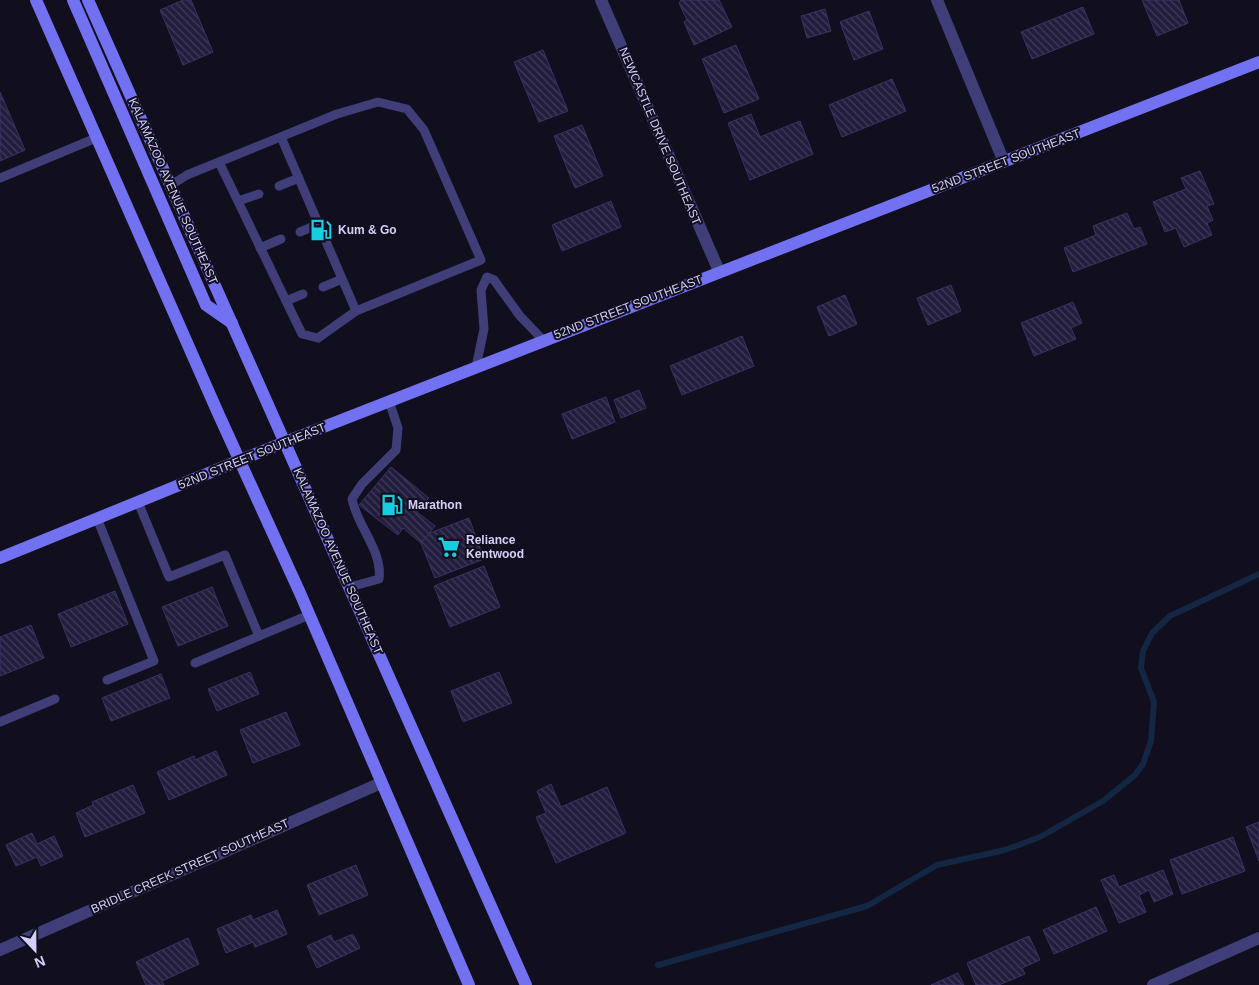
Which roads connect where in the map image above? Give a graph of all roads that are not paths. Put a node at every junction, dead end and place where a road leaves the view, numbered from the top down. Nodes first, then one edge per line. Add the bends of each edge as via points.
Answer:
1 (36, 0) edge
2 (73, 0) edge
3 (88, 0) edge
4 (601, 0) edge
5 (937, 0) edge
6 (1259, 62) edge
7 (281, 137) junction
8 (96, 138) junction
9 (219, 162) junction
10 (1004, 162) junction
11 (0, 178) edge
12 (299, 178) junction
13 (171, 185) junction
14 (279, 186) dead end
15 (259, 194) dead end
16 (238, 202) junction
17 (319, 224) junction
18 (300, 232) dead end
19 (281, 239) dead end
20 (260, 248) junction
21 (482, 260) junction
22 (719, 271) junction
23 (487, 277) junction
24 (342, 279) junction
25 (323, 287) dead end
26 (303, 294) dead end
27 (286, 301) junction
28 (356, 311) junction
29 (232, 323) junction
30 (543, 340) junction
31 (476, 367) junction
32 (389, 401) junction
33 (285, 442) junction
34 (239, 461) junction
35 (138, 502) junction
36 (97, 518) junction
37 (0, 558) edge
38 (350, 587) junction
39 (309, 615) junction
40 (259, 636) junction
41 (195, 662) dead end
42 (107, 680) dead end
43 (55, 698) dead end
44 (0, 722) edge
45 (381, 783) junction
46 (1259, 938) edge
47 (0, 950) edge
48 (469, 985) edge
49 (526, 985) edge
50 (1153, 985) edge

1 - 8 main road
2 - 29 main road via 206,305
3 - 13 main road, KALAMAZOO AVENUE SOUTHEAST
4 - 22 street, NEWCASTLE DRIVE SOUTHEAST
5 - 10 street
6 - 10 main road, 52ND STREET SOUTHEAST
7 - 9 lane
7 - 12 lane
7 - 21 lane via 337,114 378,102 407,109 424,130
8 - 11 lane
8 - 34 main road
9 - 13 lane
9 - 16 lane
10 - 22 main road, 52ND STREET SOUTHEAST
12 - 14 lane
12 - 17 lane
13 - 29 main road, KALAMAZOO AVENUE SOUTHEAST
15 - 16 lane
16 - 20 lane
17 - 18 lane
17 - 24 lane
19 - 20 lane
20 - 27 lane
21 - 23 lane
21 - 28 lane
22 - 30 main road, 52ND STREET SOUTHEAST
23 - 30 lane via 494,280 520,316
23 - 31 lane via 481,290 484,329
24 - 25 lane
24 - 28 lane
26 - 27 lane
27 - 28 lane via 302,334 318,338
29 - 33 main road, KALAMAZOO AVENUE SOUTHEAST
30 - 31 main road, 52ND STREET SOUTHEAST
31 - 32 main road, 52ND STREET SOUTHEAST
32 - 33 main road, 52ND STREET SOUTHEAST
32 - 38 lane via 398,428 396,450 362,484 352,499 354,511 381,566 379,579
33 - 34 main road, 52ND STREET SOUTHEAST
33 - 38 main road, KALAMAZOO AVENUE SOUTHEAST
34 - 35 main road, 52ND STREET SOUTHEAST
34 - 39 main road
35 - 36 main road, 52ND STREET SOUTHEAST
35 - 40 lane via 169,577 225,555
36 - 37 main road, 52ND STREET SOUTHEAST
36 - 42 lane via 154,661
38 - 49 main road, KALAMAZOO AVENUE SOUTHEAST
39 - 40 lane
39 - 45 main road
40 - 41 lane
43 - 44 lane
45 - 47 street, BRIDLE CREEK STREET SOUTHEAST
45 - 48 main road
46 - 50 street

